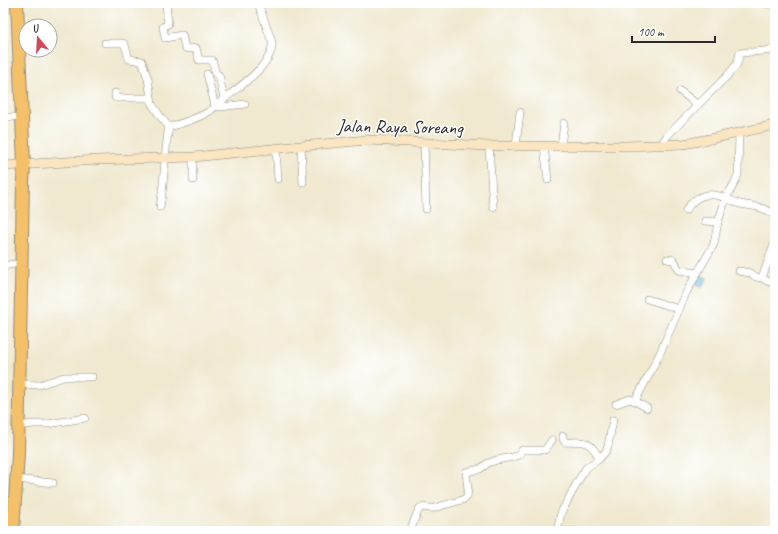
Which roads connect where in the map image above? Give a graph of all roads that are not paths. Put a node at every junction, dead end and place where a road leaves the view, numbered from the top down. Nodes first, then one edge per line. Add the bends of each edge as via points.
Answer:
1 (8, 3) edge
2 (17, 3) edge
3 (166, 3) edge
4 (258, 3) edge
5 (761, 3) edge
6 (775, 4) edge
7 (105, 43) dead end
8 (775, 50) edge
9 (207, 74) dead end
10 (680, 91) dead end
11 (115, 93) dead end
12 (151, 98) junction
13 (224, 99) junction
14 (245, 104) dead end
15 (698, 105) junction
16 (215, 106) junction
17 (520, 112) dead end
18 (8, 117) edge
19 (564, 123) dead end
20 (775, 125) edge
21 (169, 127) junction
22 (740, 133) junction
23 (424, 143) junction
24 (660, 145) junction
25 (301, 146) junction
26 (489, 146) junction
27 (516, 146) junction
28 (544, 146) junction
29 (562, 146) junction
30 (276, 149) junction
31 (193, 157) junction
32 (166, 158) junction
33 (20, 165) junction
34 (3, 166) edge
35 (278, 179) dead end
36 (194, 180) dead end
37 (548, 180) dead end
38 (303, 182) dead end
39 (726, 198) junction
40 (160, 207) dead end
41 (492, 207) dead end
42 (426, 209) dead end
43 (686, 210) dead end
44 (775, 215) edge
45 (705, 221) dead end
46 (718, 222) junction
47 (775, 242) edge
48 (667, 259) dead end
49 (9, 265) edge
50 (739, 271) dead end
51 (697, 273) junction
52 (765, 280) dead end
53 (775, 284) edge
54 (647, 299) dead end
55 (679, 309) junction
56 (92, 377) dead end
57 (19, 384) junction
58 (635, 401) junction
59 (616, 404) dead end
60 (647, 408) dead end
61 (85, 418) dead end
62 (16, 419) junction
63 (613, 420) dead end
64 (563, 436) dead end
65 (552, 440) dead end
66 (600, 459) junction
67 (16, 479) junction
68 (53, 483) dead end
69 (8, 528) edge
70 (410, 531) edge
71 (557, 531) edge
72 (561, 531) edge
73 (575, 531) edge

1 - 18 highway
2 - 33 highway
3 - 13 street via 168,24 163,27 165,38 182,35 185,48 196,48 199,60 212,61 219,76
4 - 13 street via 272,42 271,52 250,79
5 - 6 street
7 - 12 street via 123,44 129,59 142,61
8 - 15 street via 740,53 732,70
9 - 16 street
10 - 15 street
11 - 12 street via 117,98
12 - 21 street via 154,107
13 - 16 street
14 - 16 street
15 - 24 street
16 - 21 street via 190,121
17 - 27 street
18 - 33 highway
19 - 29 street
20 - 22 main road, Jalan Raya Soreang
21 - 32 street
22 - 24 main road, Jalan Raya Soreang via 695,142
22 - 39 street via 738,175
23 - 25 main road, Jalan Raya Soreang via 368,140
23 - 26 main road, Jalan Raya Soreang
23 - 42 street
24 - 29 main road, Jalan Raya Soreang
25 - 30 main road, Jalan Raya Soreang
25 - 38 street
26 - 27 main road, Jalan Raya Soreang
26 - 41 street
27 - 28 main road, Jalan Raya Soreang
28 - 29 main road, Jalan Raya Soreang
28 - 37 street
30 - 31 main road, Jalan Raya Soreang
30 - 35 street
31 - 32 main road, Jalan Raya Soreang
31 - 36 street
32 - 33 main road, Jalan Raya Soreang
32 - 40 street
33 - 34 main road, Jalan Raya Soreang
33 - 49 highway
33 - 57 highway via 23,181
39 - 43 street via 713,194 703,195 692,202
39 - 44 street via 767,210
39 - 46 street
45 - 46 street
46 - 51 street via 714,244
47 - 50 street via 762,278
48 - 51 street via 674,260 679,270
49 - 62 highway
51 - 55 street
52 - 53 street
54 - 55 street
55 - 58 street
56 - 57 street via 64,377 39,385
57 - 62 highway
58 - 59 street via 630,399
58 - 60 street
61 - 62 street via 48,424 33,424
62 - 67 highway
62 - 69 highway
63 - 66 street via 608,446
64 - 66 street via 565,442 582,442 590,445
65 - 70 street via 543,451 522,450 519,455 497,460 480,470 466,472 467,497 431,509 420,508
66 - 71 street via 586,468 578,481 561,513
67 - 68 street
67 - 69 highway
72 - 73 street

